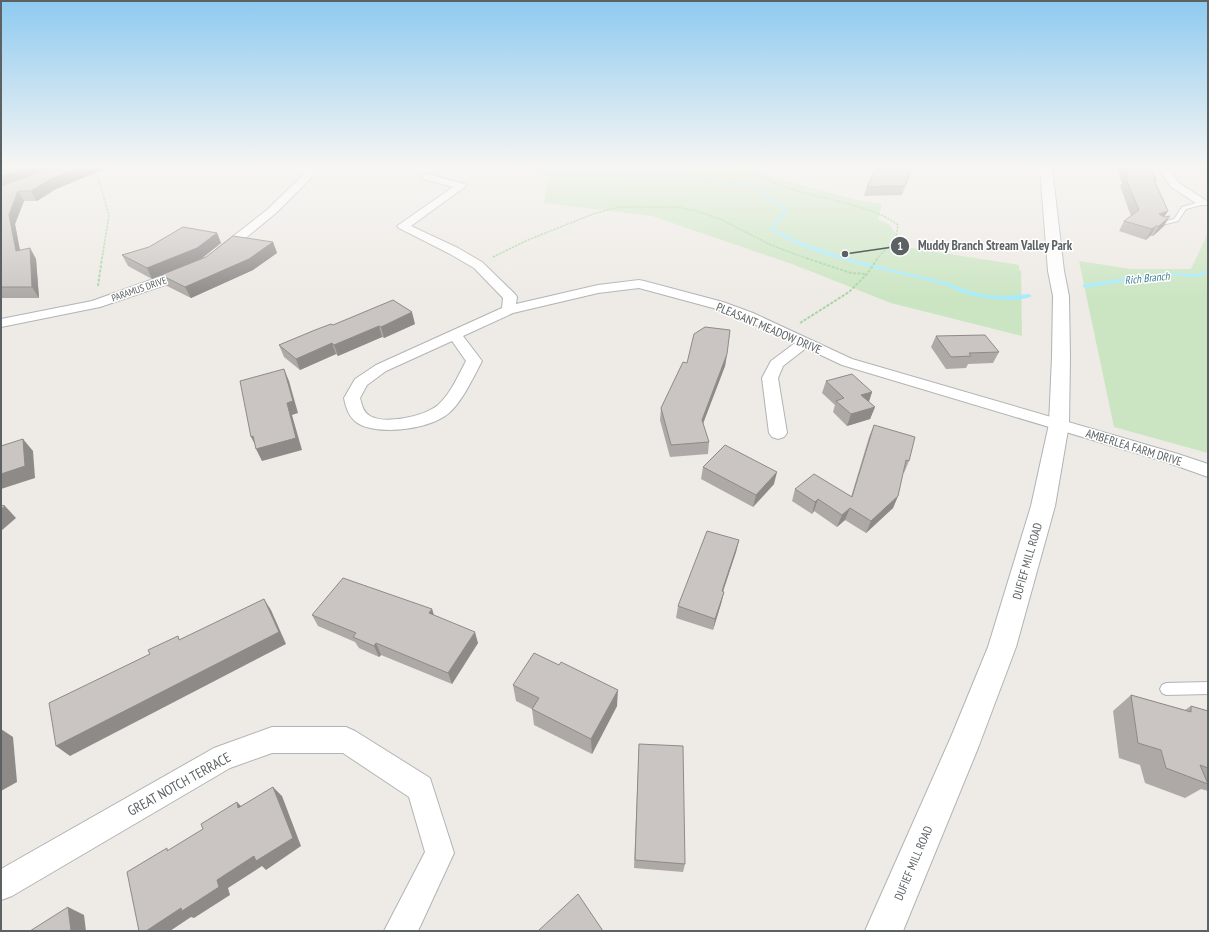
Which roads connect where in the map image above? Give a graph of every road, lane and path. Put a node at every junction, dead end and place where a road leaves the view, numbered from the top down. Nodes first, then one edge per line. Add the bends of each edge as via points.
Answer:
1 (108, 211) edge
2 (271, 211) edge
3 (424, 211) edge
4 (602, 211) edge
5 (697, 211) edge
6 (873, 211) edge
7 (1050, 211) edge
8 (1182, 211) edge
9 (1158, 224) edge
10 (212, 258) edge
11 (478, 265) junction
12 (200, 266) edge
13 (867, 274) junction
14 (95, 304) junction
15 (508, 310) junction
16 (1, 323) edge
17 (784, 333) junction
18 (454, 334) junction
19 (804, 343) junction
20 (1059, 424) junction
21 (778, 433) dead end
22 (1208, 471) edge
23 (1208, 688) edge
24 (1166, 689) dead end
25 (1, 885) edge
26 (399, 931) edge
27 (884, 931) edge

1 - 14 path
2 - 10 street
3 - 11 street via 403,226
4 - 11 path via 528,240
5 - 13 path via 720,219 771,245 807,259 851,274
6 - 13 path via 887,216 898,225 896,238
7 - 20 main road, DUFIEF MILL ROAD via 1061,296
8 - 9 lane via 1176,220
11 - 15 street via 510,297
12 - 14 street, PARAMUS DRIVE
13 - 17 path via 849,292
14 - 16 street, PARAMUS DRIVE
15 - 17 street, PLEASANT MEADOW DRIVE via 598,289 639,284 718,305
15 - 18 street, PLEASANT MEADOW DRIVE
17 - 19 street, PLEASANT MEADOW DRIVE
18 - 18 street, PLEASANT MEADOW DRIVE via 381,368 361,382 352,398 355,411 366,421 391,425 417,422 443,409 461,386 474,361
19 - 20 street, PLEASANT MEADOW DRIVE via 847,362
19 - 21 street via 776,364 770,378
20 - 22 street, AMBERLEA FARM DRIVE
20 - 27 main road, DUFIEF MILL ROAD via 1043,506 1002,647
23 - 24 lane
25 - 26 street, GREAT NOTCH TERRACE via 223,757 272,740 346,740 420,788 440,852 405,924

